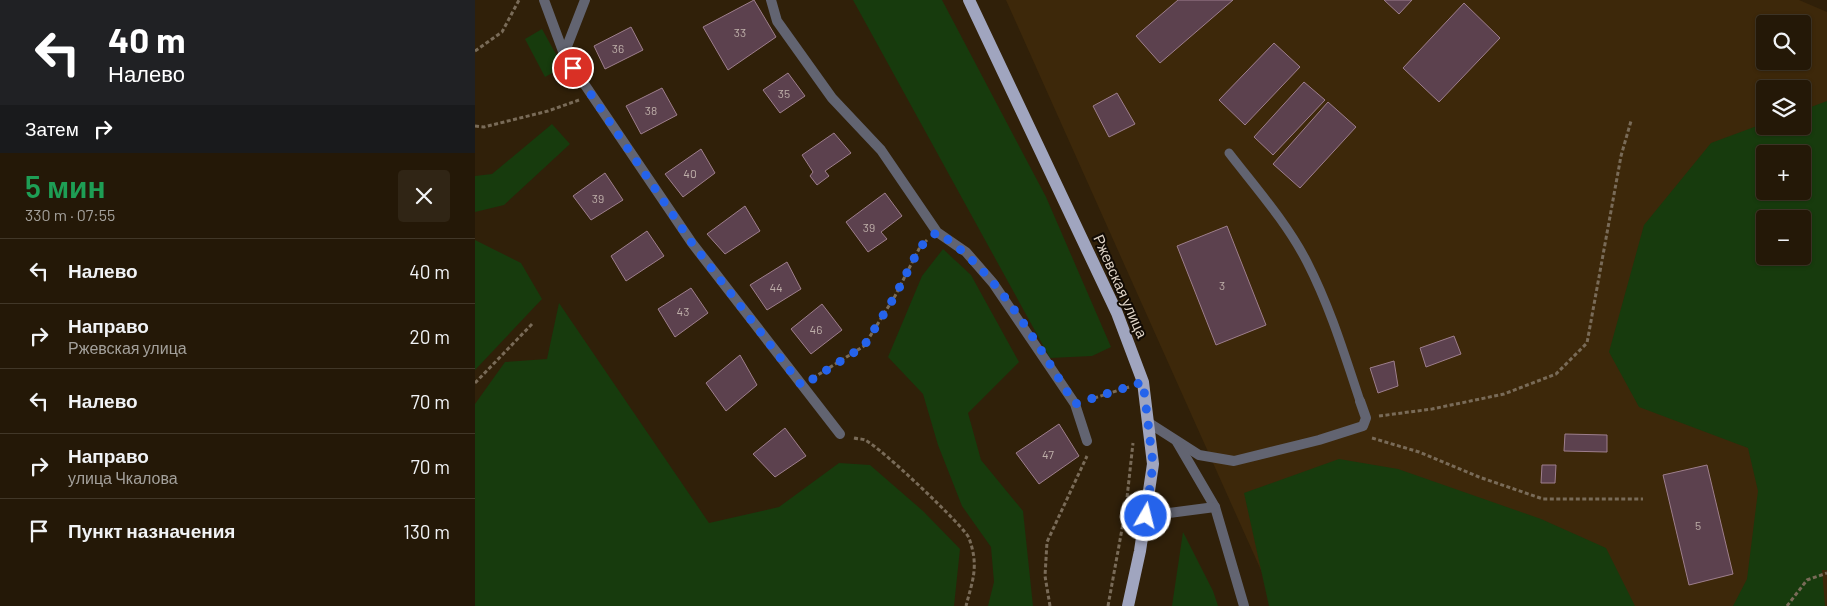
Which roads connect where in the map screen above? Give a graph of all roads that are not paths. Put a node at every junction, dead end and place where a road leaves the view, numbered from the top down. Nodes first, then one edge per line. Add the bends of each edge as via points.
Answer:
1 (544, 0) edge
2 (585, 0) edge
3 (771, 0) edge
4 (969, 0) edge
5 (564, 54) junction
6 (1229, 153) dead end
7 (1360, 401) joint
8 (1149, 423) junction
9 (839, 434) road end
10 (1087, 440) road end
11 (1177, 441) junction
12 (1215, 507) junction
13 (1146, 516) junction
14 (1128, 606) edge
15 (1244, 606) edge

1 - 5 street
2 - 5 street
3 - 10 street via 777,21 832,98 881,150 937,232 965,252 993,283 1075,404
4 - 8 main road, Ржевская улица via 1117,313 1143,382
5 - 9 street via 692,243
6 - 7 lane via 1306,260 1332,316
7 - 11 street via 1366,418 1363,426 1234,461 1199,455
8 - 11 street
8 - 13 main road, Ржевская улица via 1153,464
11 - 12 street
12 - 13 street
12 - 15 street
13 - 14 main road, Ржевская улица

